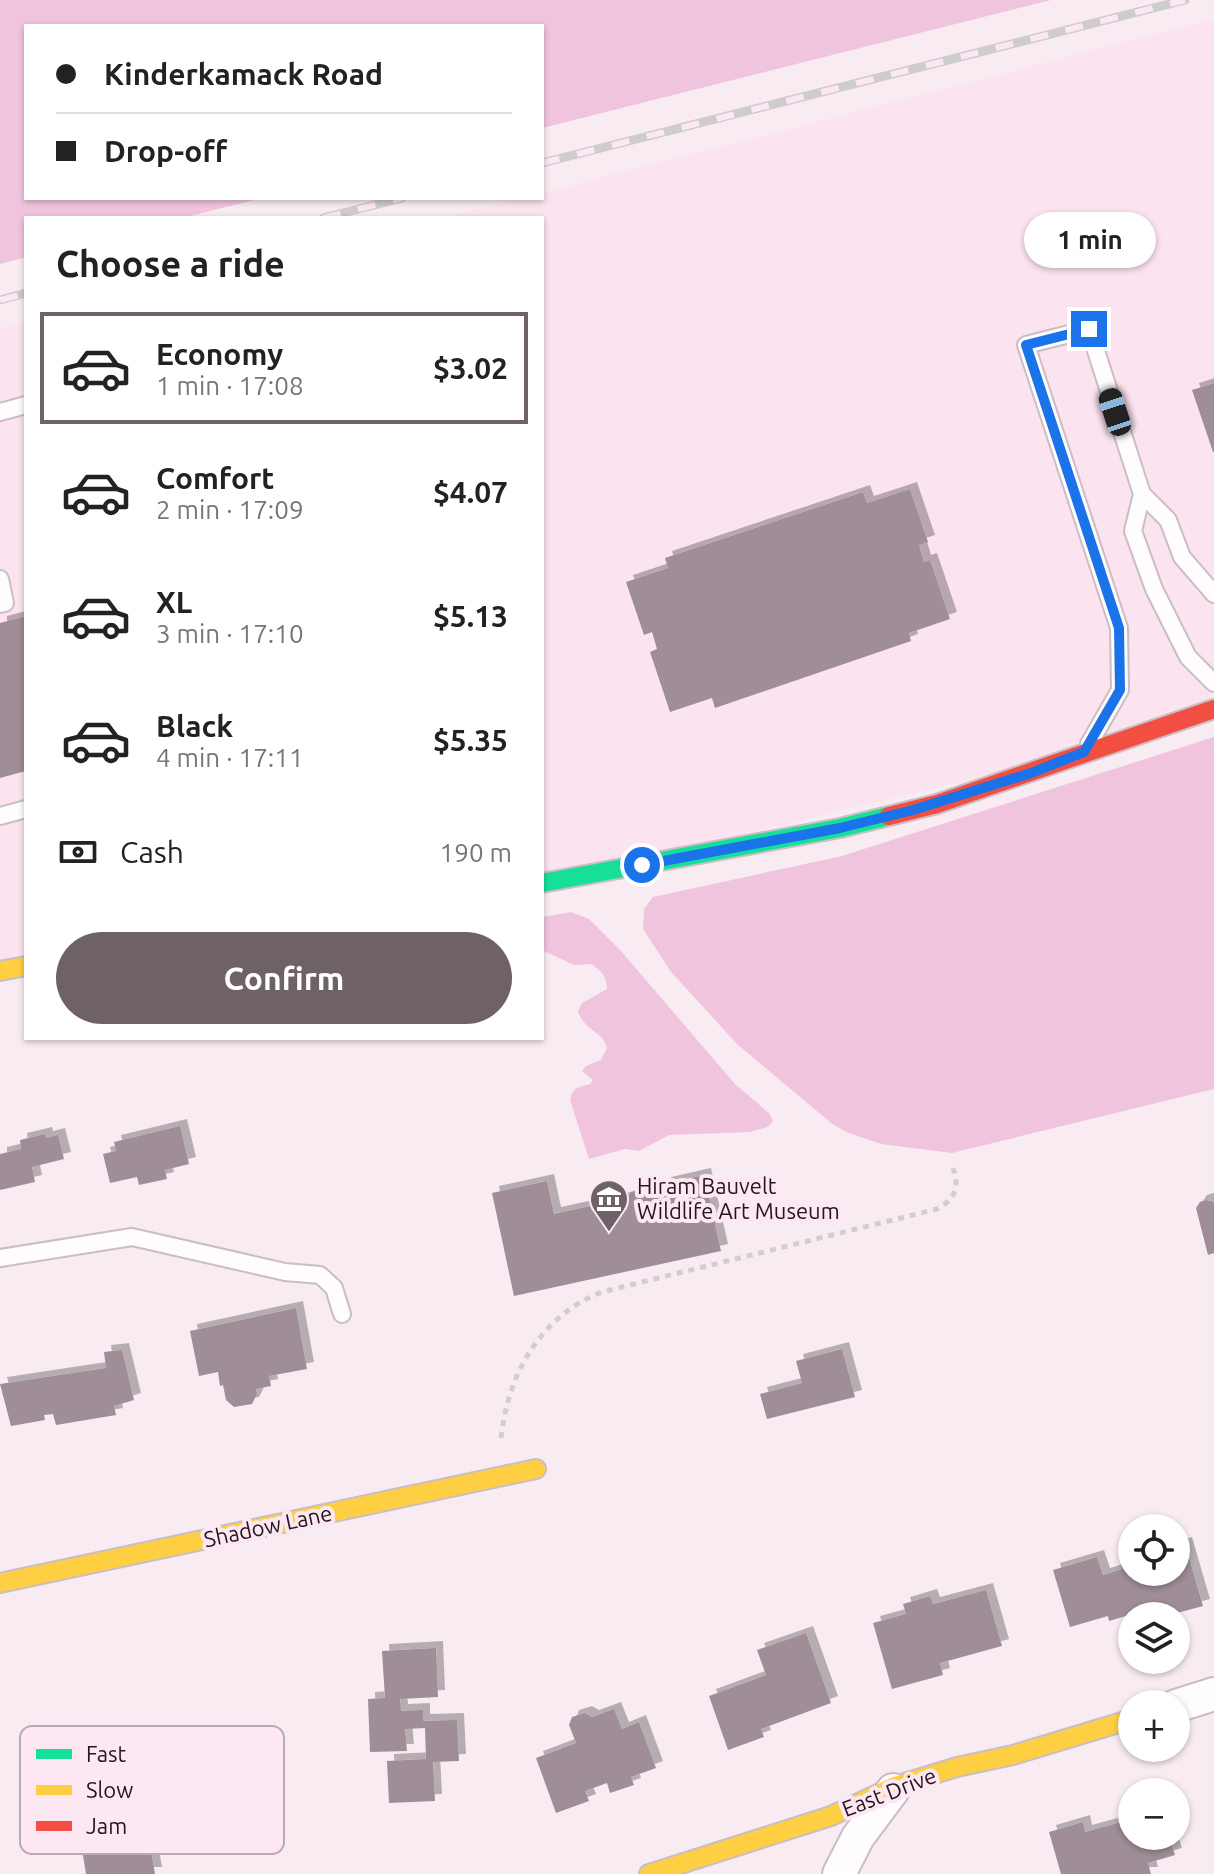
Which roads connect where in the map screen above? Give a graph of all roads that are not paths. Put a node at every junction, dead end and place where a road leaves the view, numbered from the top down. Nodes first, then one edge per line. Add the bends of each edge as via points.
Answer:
1 (24, 406) edge
2 (0, 412) edge
3 (1142, 494) junction
4 (0, 579) edge
5 (1214, 594) edge
6 (0, 604) edge
7 (1214, 683) edge
8 (1214, 709) edge
9 (1084, 752) junction
10 (24, 810) edge
11 (0, 816) edge
12 (544, 883) edge
13 (24, 966) edge
14 (0, 971) edge
15 (0, 1258) edge
16 (342, 1314) dead end
17 (536, 1469) dead end
18 (0, 1583) edge
19 (1214, 1694) edge
20 (1190, 1702) edge
21 (1118, 1723) edge
22 (895, 1786) junction
23 (649, 1874) edge
24 (839, 1874) edge

1 - 2 lane
3 - 5 lane via 1168,520 1182,557
3 - 7 lane via 1133,531 1154,589 1188,657
3 - 9 lane via 1089,329 1026,345 1119,628 1120,690
4 - 6 lane via 5,603
8 - 9 street
9 - 12 street via 937,804 840,828
10 - 11 lane
13 - 14 street
15 - 16 lane via 132,1237 320,1275 334,1288
17 - 18 street, Shadow Lane
19 - 20 street
21 - 22 street, East Drive
22 - 23 street, East Drive via 831,1816
22 - 24 street

